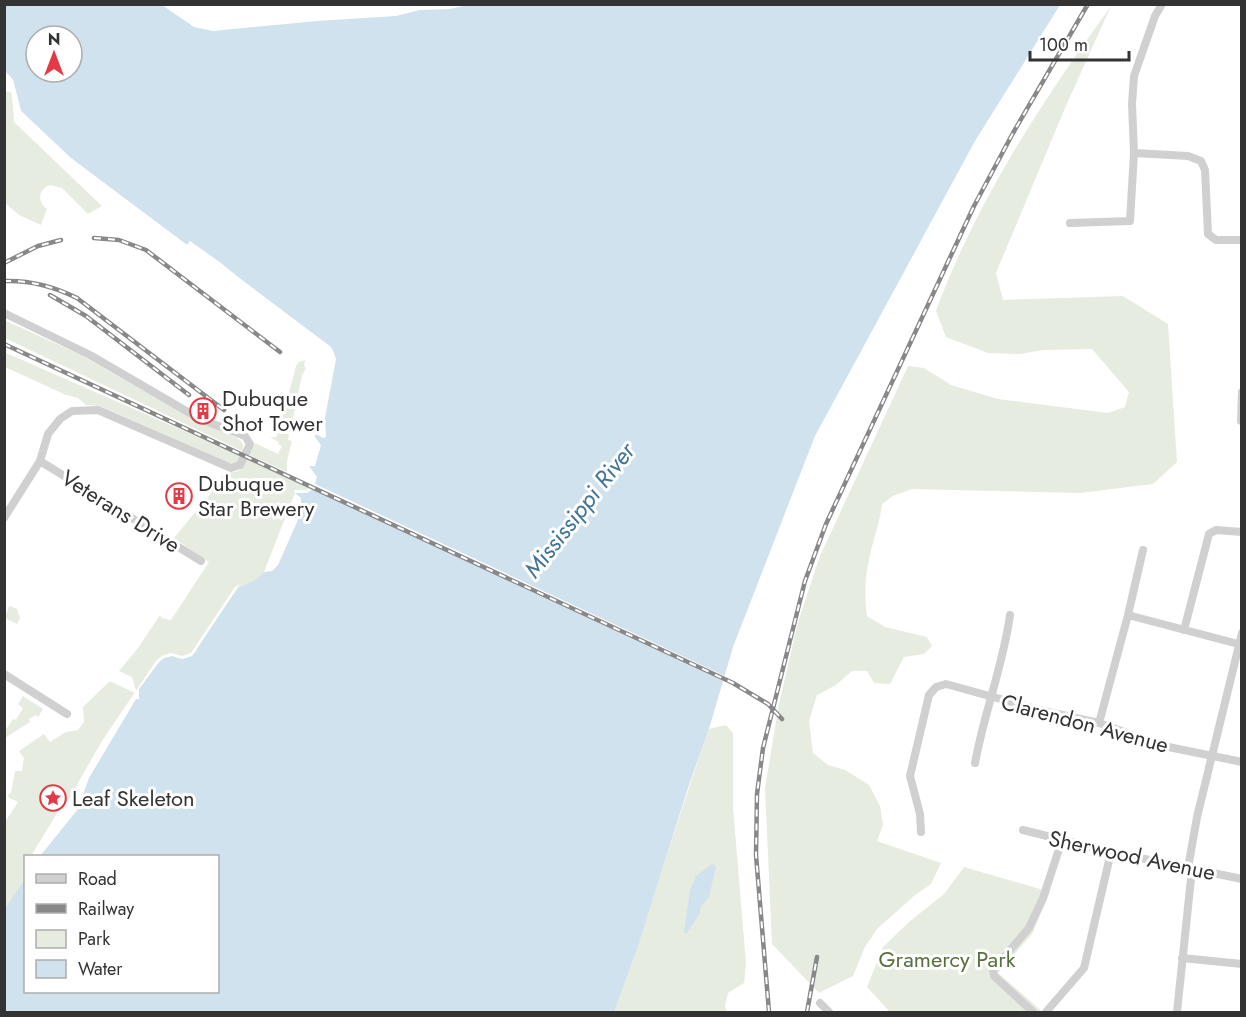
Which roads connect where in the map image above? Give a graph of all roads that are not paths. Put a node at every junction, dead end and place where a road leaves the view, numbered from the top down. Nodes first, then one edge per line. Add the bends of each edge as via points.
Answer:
1 (1161, 4) edge
2 (1134, 153) junction
3 (1070, 223) dead end
4 (1242, 240) edge
5 (4, 313) edge
6 (1242, 392) edge
7 (1241, 421) edge
8 (40, 461) junction
9 (4, 518) edge
10 (1242, 532) edge
11 (1143, 550) dead end
12 (201, 561) dead end
13 (1010, 615) dead end
14 (1128, 615) junction
15 (1184, 630) junction
16 (1242, 633) edge
17 (1240, 644) edge
18 (4, 674) edge
19 (991, 697) junction
20 (67, 714) dead end
21 (1099, 723) junction
22 (1212, 756) junction
23 (1242, 762) edge
24 (975, 763) dead end
25 (1023, 830) dead end
26 (921, 832) dead end
27 (1062, 840) junction
28 (1111, 852) junction
29 (1190, 868) junction
30 (1242, 879) edge
31 (1182, 958) junction
32 (1242, 964) edge
33 (820, 1003) dead end
34 (829, 1012) edge
35 (1033, 1012) edge
36 (1046, 1012) edge
37 (1177, 1012) edge

1 - 2 street via 1134,76
2 - 3 street via 1130,222
2 - 4 street via 1188,156 1201,161 1205,170 1206,230 1216,240
5 - 8 street via 90,355 200,419 245,436 250,444 240,465 228,468 98,410 72,411 48,434
6 - 7 street
8 - 9 street
8 - 12 street, Veterans Drive
10 - 15 street via 1216,530 1209,534
11 - 14 street
13 - 19 street
14 - 15 street
14 - 21 street
15 - 17 street
16 - 17 street
17 - 22 street
18 - 20 street
19 - 21 street, Clarendon Avenue
19 - 24 street
19 - 26 street, Clarendon Avenue via 946,684 931,691 910,776
21 - 22 street, Clarendon Avenue via 1127,733 1134,740
22 - 23 street, Clarendon Avenue
22 - 29 street
25 - 27 street, Sherwood Avenue
27 - 28 street, Sherwood Avenue
27 - 35 street via 1029,928 993,970 994,976
28 - 29 street, Sherwood Avenue
28 - 36 street via 1084,968
29 - 30 street, Sherwood Avenue
29 - 31 street
31 - 32 street
31 - 37 street
33 - 34 street

